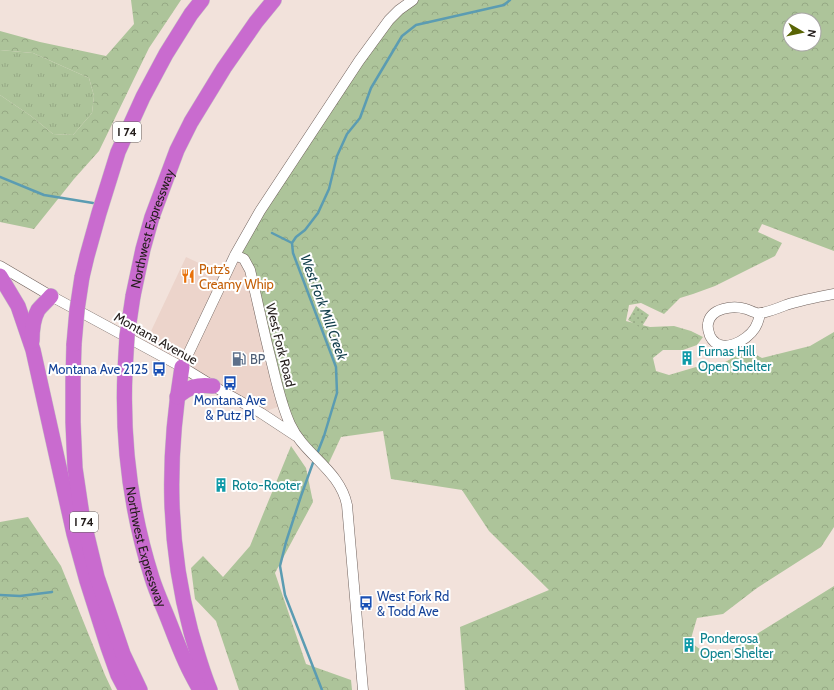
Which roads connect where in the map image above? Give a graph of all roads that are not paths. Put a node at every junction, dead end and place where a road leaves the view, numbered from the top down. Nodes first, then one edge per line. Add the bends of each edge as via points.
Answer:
1 (202, 0) edge
2 (274, 0) edge
3 (413, 0) edge
4 (235, 255) junction
5 (0, 266) edge
6 (0, 276) edge
7 (834, 294) edge
8 (51, 296) junction
9 (760, 314) junction
10 (33, 350) junction
11 (182, 367) junction
12 (213, 386) junction
13 (177, 397) junction
14 (297, 438) junction
15 (126, 690) edge
16 (140, 690) edge
17 (200, 690) edge
18 (210, 690) edge
19 (363, 690) edge

1 - 16 highway, I 74, bridge via 166,54 142,97 118,152 98,213 82,277 77,310 73,380 74,437 75,468 82,515 96,577
2 - 17 highway, Northwest Expressway, bridge via 224,68 177,150 142,249 127,336 124,414 133,500 152,579 186,664
3 - 4 street via 389,20 359,61 260,211
4 - 11 street
4 - 14 street, West Fork Road via 244,259 250,270 277,385
5 - 8 street, Montana Avenue
6 - 10 highway via 18,306
7 - 9 street
8 - 10 highway via 36,317
8 - 11 street, Montana Avenue
9 - 9 street via 752,332 732,345 716,343 708,332 710,319 720,310 735,307
10 - 15 highway via 74,534 108,647
11 - 12 street, Montana Avenue
11 - 13 highway
12 - 13 highway via 202,385 184,391
12 - 14 street, Montana Avenue via 261,413
13 - 18 highway via 172,443 173,528 185,610
14 - 19 street, West Fork Road via 338,481 346,497

